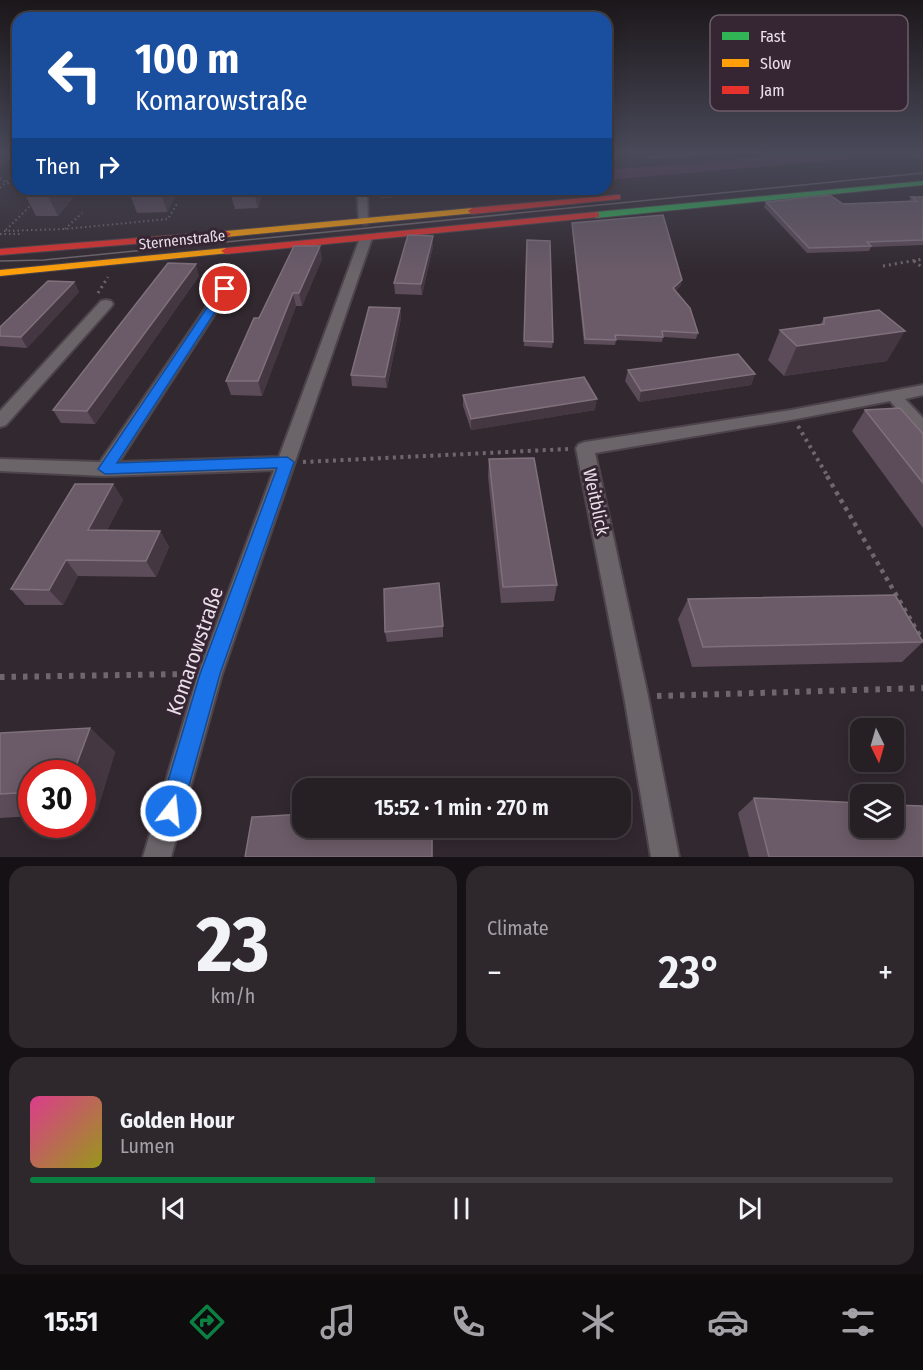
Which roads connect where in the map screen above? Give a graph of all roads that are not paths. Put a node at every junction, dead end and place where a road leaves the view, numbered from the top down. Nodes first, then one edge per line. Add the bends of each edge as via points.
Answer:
1 (816, 192) edge
2 (362, 195) edge
3 (636, 195) dead end
4 (365, 230) junction
5 (0, 252) edge
6 (0, 273) edge
7 (225, 289) road end
8 (106, 304) road end
9 (923, 390) edge
10 (893, 395) junction
11 (0, 421) edge
12 (923, 429) edge
13 (287, 462) junction
14 (0, 465) edge
15 (105, 469) junction
16 (157, 857) edge
17 (666, 857) edge

1 - 4 street, Sternenstraße
2 - 4 street
3 - 4 street, Sternenstraße
4 - 5 street, Sternenstraße
4 - 6 street, Sternenstraße via 237,251
4 - 13 street, Komarowstraße
7 - 15 street
8 - 11 street
9 - 10 street, Weitblick
10 - 12 street
10 - 17 street, Weitblick via 585,448
13 - 15 street
13 - 16 street, Komarowstraße via 210,674
14 - 15 street

